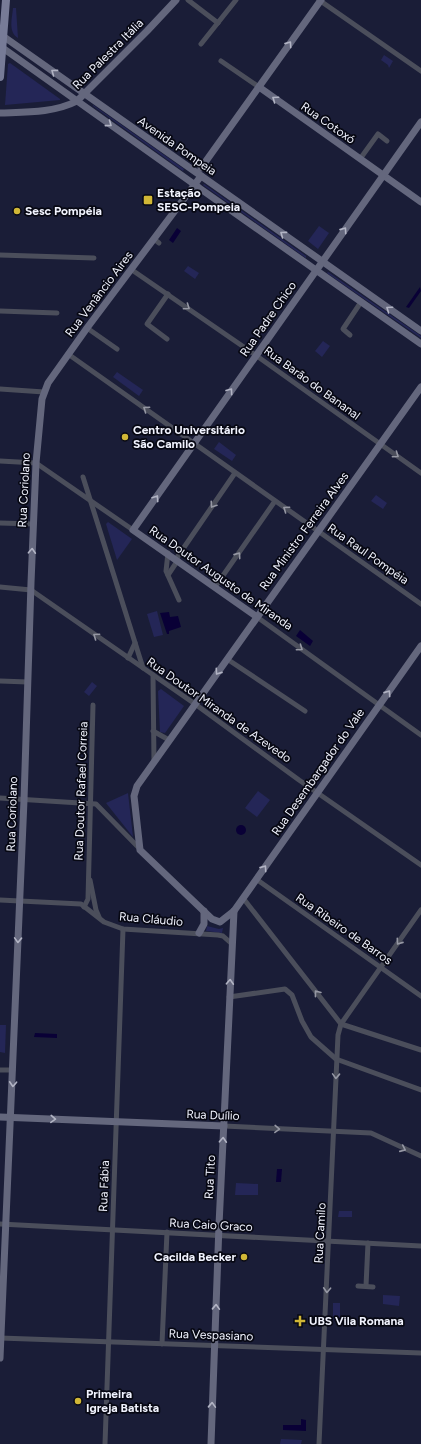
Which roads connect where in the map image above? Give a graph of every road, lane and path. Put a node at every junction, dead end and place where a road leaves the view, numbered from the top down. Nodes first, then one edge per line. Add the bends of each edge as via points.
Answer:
1 (6, 0) edge
2 (176, 0) edge
3 (188, 0) edge
4 (236, 0) edge
5 (320, 0) edge
6 (218, 23) junction
7 (2, 34) edge
8 (201, 44) dead end
9 (1, 47) edge
10 (221, 61) dead end
11 (421, 71) edge
12 (0, 77) edge
13 (259, 87) junction
14 (86, 94) junction
15 (77, 101) junction
16 (0, 114) edge
17 (421, 122) edge
18 (387, 140) dead end
19 (360, 159) junction
20 (201, 168) dead end
21 (201, 176) junction
22 (383, 176) junction
23 (195, 185) junction
24 (421, 202) edge
25 (0, 255) edge
26 (94, 258) dead end
27 (322, 262) junction
28 (132, 270) junction
29 (316, 270) junction
30 (168, 294) junction
31 (361, 302) junction
32 (0, 311) edge
33 (57, 314) dead end
34 (87, 328) junction
35 (421, 331) edge
36 (350, 335) dead end
37 (167, 339) dead end
38 (421, 344) edge
39 (117, 349) dead end
40 (68, 354) junction
41 (256, 355) junction
42 (421, 388) edge
43 (0, 389) edge
44 (44, 392) junction
45 (193, 443) junction
46 (381, 444) junction
47 (0, 460) edge
48 (36, 463) junction
49 (235, 473) junction
50 (421, 473) edge
51 (83, 477) dead end
52 (90, 499) junction
53 (275, 501) junction
54 (100, 506) junction
55 (96, 518) junction
56 (0, 523) edge
57 (34, 524) junction
58 (133, 530) junction
59 (317, 531) junction
60 (168, 553) junction
61 (177, 560) junction
62 (168, 575) junction
63 (0, 587) edge
64 (215, 587) junction
65 (30, 590) junction
66 (179, 600) dead end
67 (421, 604) edge
68 (257, 617) junction
69 (135, 643) junction
70 (421, 646) edge
71 (128, 658) junction
72 (227, 659) junction
73 (143, 668) junction
74 (153, 675) junction
75 (0, 681) edge
76 (28, 682) junction
77 (195, 704) junction
78 (93, 705) dead end
79 (379, 705) junction
80 (304, 711) dead end
81 (154, 731) junction
82 (421, 735) edge
83 (169, 740) junction
84 (154, 762) junction
85 (317, 793) junction
86 (0, 798) edge
87 (24, 800) junction
88 (90, 804) junction
89 (140, 850) junction
90 (421, 865) edge
91 (88, 877) junction
92 (256, 879) junction
93 (243, 898) junction
94 (0, 900) edge
95 (20, 901) junction
96 (84, 907) junction
97 (421, 910) edge
98 (204, 911) junction
99 (234, 911) junction
100 (101, 920) junction
101 (123, 929) junction
102 (199, 933) junction
103 (232, 944) junction
104 (381, 967) junction
105 (421, 996) edge
106 (229, 997) junction
107 (341, 1024) junction
108 (421, 1050) edge
109 (336, 1060) junction
110 (0, 1070) edge
111 (13, 1070) junction
112 (421, 1090) edge
113 (0, 1117) edge
114 (11, 1117) junction
115 (116, 1122) junction
116 (224, 1126) junction
117 (334, 1131) junction
118 (421, 1156) edge
119 (3, 1225) edge
120 (112, 1230) junction
121 (167, 1232) junction
122 (219, 1235) junction
123 (329, 1241) junction
124 (368, 1243) junction
125 (421, 1246) edge
126 (358, 1286) dead end
127 (366, 1286) junction
128 (373, 1287) dead end
129 (0, 1338) edge
130 (108, 1341) junction
131 (162, 1344) junction
132 (215, 1346) junction
133 (324, 1349) junction
134 (421, 1353) edge
135 (0, 1358) edge
136 (104, 1444) edge
137 (211, 1444) edge
138 (319, 1444) edge

1 - 7 main road
2 - 14 street, Rua Palestra Itália
3 - 6 street
4 - 6 street
5 - 11 street
13 -> 5 street
6 - 8 street
7 - 9 main road
14 -> 7 street, Avenida Pompeia
9 - 12 main road
9 - 15 street, Avenida Pompeia
10 - 13 street, Rua Cotoxó
19 -> 13 street, Rua Cotoxó
13 - 20 street
14 - 15 street, Rua Palestra Itália
14 - 21 street, Avenida Pompeia
15 - 16 street, Rua Palestra Itália via 66,107
15 -> 23 street, Avenida Pompeia
17 - 22 street, Rua Padre Chico
18 - 19 street via 378,134
19 - 22 street, Rua Cotoxó
21 - 23 street, Rua Venâncio Aires
27 -> 21 street, Avenida Pompeia
22 - 24 street, Rua Cotoxó
27 -> 22 street, Rua Padre Chico
23 - 28 street, Rua Venâncio Aires via 156,241
23 - 29 street, Avenida Pompeia
25 - 26 street
27 - 29 street, Rua Padre Chico
35 -> 27 street, Avenida Pompeia
28 - 30 street, Rua Barão do Bananal
28 - 34 street, Rua Venâncio Aires
29 - 31 street, Avenida Pompeia
29 - 41 street, Rua Padre Chico
30 - 37 street via 147,324
30 -> 41 street, Rua Barão do Bananal
31 - 36 street via 343,329
31 - 38 street, Avenida Pompeia
32 - 33 street
34 - 39 street
34 - 40 street, Rua Venâncio Aires
40 - 44 street, Rua Venâncio Aires
45 -> 40 street, Rua Raul Pompéia
45 -> 41 street, Rua Padre Chico
41 - 46 street, Rua Barão do Bananal
42 - 46 street, Rua Ministro Ferreira Alves
43 - 44 street
44 - 48 street, Rua Coriolano
45 - 49 street, Rua Raul Pompéia
58 -> 45 street, Rua Padre Chico
46 -> 50 street, Rua Barão do Bananal
46 - 59 street, Rua Ministro Ferreira Alves
47 - 48 street, Rua Doutor Augusto de Miranda
48 - 52 street, Rua Doutor Augusto de Miranda
48 - 57 street, Rua Coriolano
49 - 53 street, Rua Raul Pompéia
49 -> 61 street
51 - 52 street
52 - 54 street, Rua Doutor Augusto de Miranda
52 - 55 street
59 -> 53 street, Rua Raul Pompéia
64 -> 53 street
54 - 55 street
54 - 58 street, Rua Doutor Augusto de Miranda
55 - 69 street
56 - 57 street
65 -> 57 street, Rua Coriolano
58 - 60 street, Rua Doutor Augusto de Miranda
59 - 67 street, Rua Raul Pompéia
59 - 68 street, Rua Ministro Ferreira Alves
60 - 61 street, Rua Doutor Augusto de Miranda
60 - 62 street
61 - 62 street
61 - 64 street, Rua Doutor Augusto de Miranda
62 - 66 street
63 - 65 street, Rua Doutor Miranda de Azevedo
64 - 68 street, Rua Doutor Augusto de Miranda
71 -> 65 street, Rua Doutor Miranda de Azevedo
65 - 76 street, Rua Coriolano
68 - 72 street, Rua Ministro Ferreira Alves
68 -> 79 street, Rua Doutor Augusto de Miranda
69 - 71 street
69 - 73 street
79 -> 70 street, Rua Desembargador do Vale
71 - 73 street, Rua Doutor Miranda de Azevedo
72 -> 77 street, Rua Ministro Ferreira Alves
72 - 80 street
73 - 74 street, Rua Doutor Miranda de Azevedo
74 - 77 street, Rua Doutor Miranda de Azevedo
74 - 81 street
75 - 76 street
76 - 87 street, Rua Coriolano
77 - 83 street, Rua Ministro Ferreira Alves
77 - 85 street, Rua Doutor Miranda de Azevedo
78 - 88 street, Rua Doutor Rafael Correia
79 - 82 street, Rua Doutor Augusto de Miranda
79 - 85 street, Rua Desembargador do Vale
81 - 83 street
81 - 84 street
83 - 84 street, Rua Ministro Ferreira Alves
84 - 89 street, Rua Ministro Ferreira Alves via 137,786 134,796
85 - 90 street, Rua Doutor Miranda de Azevedo
92 -> 85 street, Rua Desembargador do Vale
86 - 87 street
87 - 88 street
87 - 95 street, Rua Coriolano
88 - 89 street via 96,804
88 - 91 street, Rua Doutor Rafael Correia
89 - 98 street
91 - 96 street, Rua Doutor Rafael Correia via 88,899
91 - 100 street, Rua Doutor Rafael Correia
92 - 93 street, Rua Desembargador do Vale
92 - 104 street, Rua Ribeiro de Barros
93 - 99 street, Rua Desembargador do Vale
107 -> 93 street
94 - 95 street, Rua Cláudio
95 - 96 street, Rua Cláudio via 81,904
95 -> 111 street, Rua Coriolano
96 - 100 street, Rua Cláudio
97 -> 104 street
98 - 99 street via 220,922
98 - 102 street via 204,924
99 - 103 street, Rua Tito
100 - 101 street, Rua Cláudio
101 - 102 street, Rua Cláudio
101 - 115 street, Rua Fábia
102 - 103 street, Rua Cláudio via 223,936
106 -> 103 street, Rua Tito
104 - 105 street, Rua Ribeiro de Barros
104 - 107 street
106 - 109 street via 279,988 289,991 312,1037
106 - 116 street, Rua Tito
107 - 108 street
107 - 109 street, Rua Camilo
109 - 112 street
109 -> 117 street, Rua Camilo
110 - 111 street
111 -> 114 street, Rua Coriolano
113 - 114 street, Rua Duílio
114 -> 115 street, Rua Duílio
114 - 119 street, Rua Coriolano
115 - 116 street, Rua Duílio
115 - 120 street, Rua Fábia
116 -> 117 street, Rua Duílio
122 -> 116 street, Rua Tito
117 -> 118 street, Rua Duílio via 375,1134
117 - 123 street, Rua Camilo
119 - 120 street, Rua Caio Graco
119 - 129 street, Rua Coriolano
120 - 121 street, Rua Caio Graco
120 - 130 street, Rua Fábia
121 - 122 street, Rua Caio Graco
121 - 131 street
122 - 123 street, Rua Caio Graco
132 -> 122 street, Rua Tito
123 - 124 street, Rua Caio Graco
123 -> 133 street, Rua Camilo
124 - 125 street, Rua Caio Graco
124 - 127 street
126 - 127 street
127 - 128 street
129 - 130 street, Rua Vespasiano
129 - 135 street, Rua Coriolano
130 - 131 street, Rua Vespasiano
130 - 136 street, Rua Fábia
131 - 132 street, Rua Vespasiano
132 - 133 street, Rua Vespasiano
137 -> 132 street, Rua Tito
133 - 134 street, Rua Vespasiano
133 - 138 street, Rua Camilo

